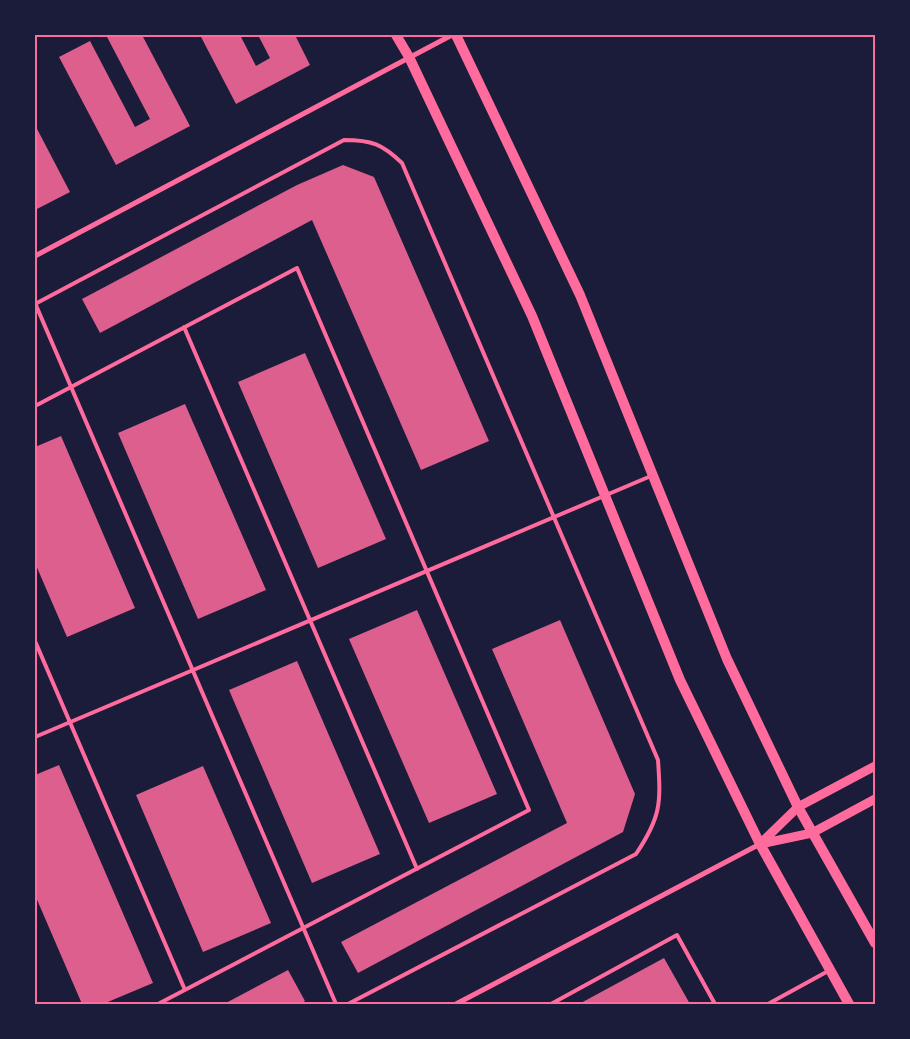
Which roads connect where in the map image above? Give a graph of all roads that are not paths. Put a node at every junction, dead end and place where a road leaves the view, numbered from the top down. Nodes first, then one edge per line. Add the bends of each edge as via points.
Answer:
1 (396, 35) edge
2 (452, 35) edge
3 (456, 35) edge
4 (409, 56) junction
5 (35, 256) edge
6 (35, 303) edge
7 (184, 327) junction
8 (71, 387) junction
9 (35, 406) edge
10 (653, 475) junction
11 (605, 496) junction
12 (554, 517) junction
13 (427, 571) junction
14 (310, 620) junction
15 (35, 641) edge
16 (192, 670) junction
17 (70, 722) junction
18 (35, 736) edge
19 (875, 766) edge
20 (875, 800) edge
21 (798, 807) junction
22 (812, 833) junction
23 (760, 844) junction
24 (417, 869) junction
25 (304, 928) junction
26 (875, 943) edge
27 (830, 970) junction
28 (185, 990) junction
29 (158, 1004) edge
30 (336, 1004) edge
31 (348, 1004) edge
32 (456, 1004) edge
33 (551, 1004) edge
34 (715, 1004) edge
35 (768, 1004) edge
36 (849, 1004) edge

1 - 4 main road
2 - 4 street
3 - 10 main road via 580,295
4 - 5 street
4 - 11 main road via 532,316
6 - 8 lane
6 - 12 lane via 344,140 366,140 385,148 402,163
7 - 8 lane
7 - 13 lane via 296,268
7 - 14 lane
8 - 9 lane
8 - 16 lane
10 - 11 lane
10 - 21 main road via 727,659
11 - 12 lane
11 - 23 main road via 680,680
12 - 13 lane
12 - 31 lane via 658,760 661,796 652,830 636,854
13 - 14 lane
13 - 24 lane via 529,810
14 - 16 lane
14 - 24 lane
15 - 17 lane
16 - 17 lane
16 - 25 lane
17 - 18 lane
17 - 28 lane
19 - 21 street
20 - 22 street
21 - 22 main road
21 - 23 street
22 - 23 street
22 - 26 main road
23 - 27 main road
23 - 32 street
24 - 25 lane
25 - 28 lane
25 - 30 lane
27 - 35 lane
27 - 36 main road
28 - 29 lane
33 - 34 lane via 677,936

